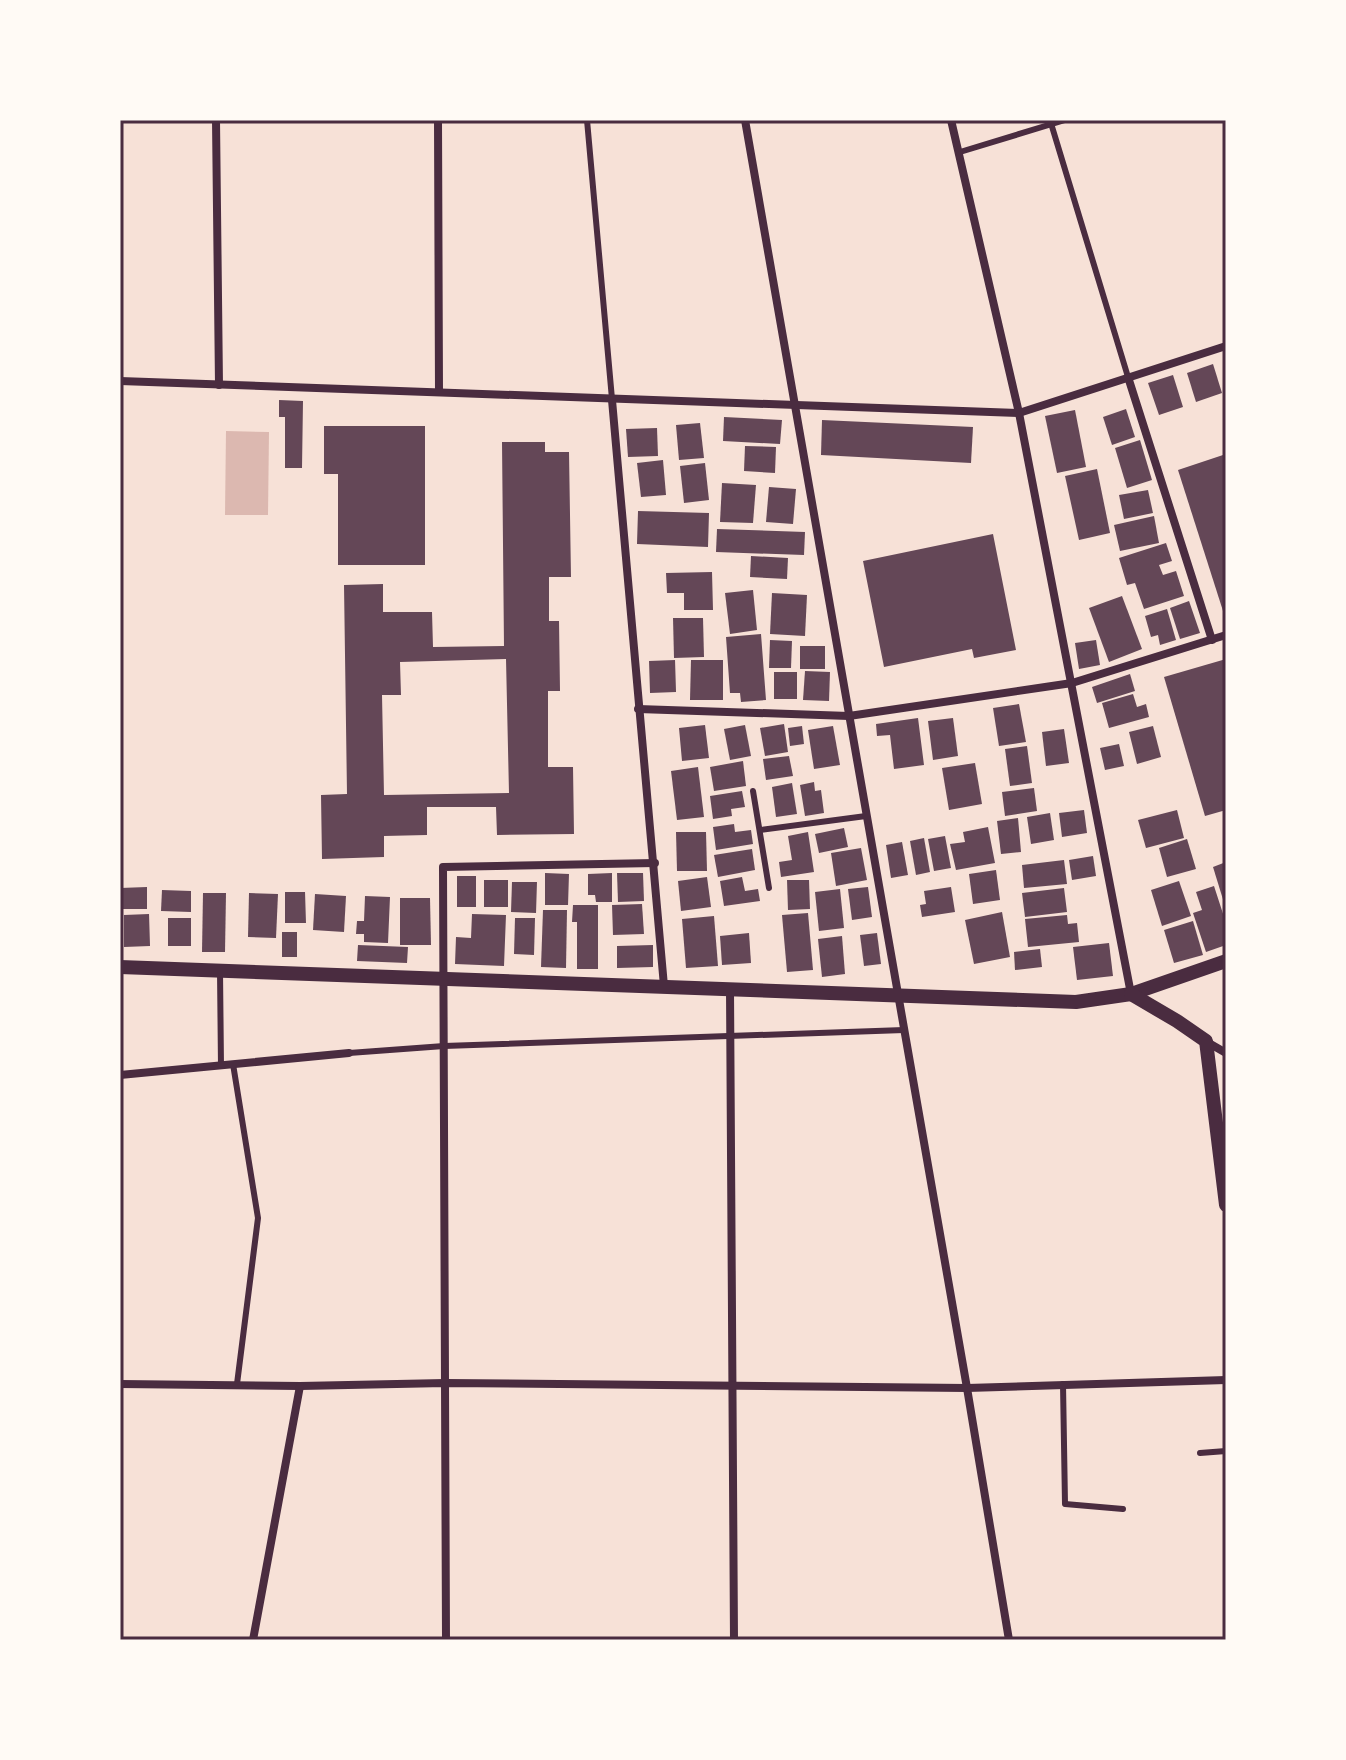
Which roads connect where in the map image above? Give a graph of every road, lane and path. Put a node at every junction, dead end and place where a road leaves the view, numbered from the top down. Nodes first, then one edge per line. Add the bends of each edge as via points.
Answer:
1 (216, 120) edge
2 (438, 120) edge
3 (587, 120) edge
4 (745, 120) edge
5 (951, 120) edge
6 (1065, 120) edge
7 (1051, 122) edge
8 (960, 152) junction
9 (1226, 346) edge
10 (1128, 377) junction
11 (120, 381) edge
12 (219, 385) junction
13 (439, 392) junction
14 (612, 400) junction
15 (796, 406) junction
16 (1019, 413) junction
17 (1226, 635) edge
18 (1212, 640) junction
19 (1072, 683) junction
20 (638, 709) junction
21 (849, 716) junction
22 (753, 791) dead end
23 (866, 816) junction
24 (760, 830) junction
25 (655, 863) junction
26 (769, 888) dead end
27 (1226, 961) edge
28 (120, 967) edge
29 (220, 971) junction
30 (444, 978) junction
31 (664, 986) junction
32 (730, 988) junction
33 (1131, 994) junction
34 (899, 997) junction
35 (904, 1030) junction
36 (730, 1035) junction
37 (1206, 1041) junction
38 (444, 1046) junction
39 (349, 1053) joint
40 (1226, 1053) edge
41 (233, 1064) junction
42 (221, 1066) junction
43 (120, 1075) edge
44 (1226, 1205) edge
45 (1226, 1380) edge
46 (445, 1383) junction
47 (120, 1384) edge
48 (237, 1384) junction
49 (1063, 1384) junction
50 (300, 1386) junction
51 (732, 1386) junction
52 (967, 1388) junction
53 (1226, 1451) edge
54 (1200, 1453) dead end
55 (1123, 1509) dead end
56 (253, 1640) edge
57 (446, 1640) edge
58 (734, 1640) edge
59 (1009, 1640) edge

1 - 12 street
2 - 13 street
3 - 14 lane
4 - 15 street
5 - 8 street
6 - 7 lane
7 - 8 lane
7 - 10 lane
8 - 16 street
9 - 10 street
10 - 16 street
10 - 18 street
11 - 12 street
12 - 13 street
13 - 14 street
14 - 15 street
14 - 20 street
15 - 16 street
15 - 21 street
16 - 19 street
17 - 18 street
18 - 19 street
19 - 21 street
19 - 33 street
20 - 21 street
20 - 25 street
21 - 23 street
22 - 24 lane
23 - 24 lane
23 - 34 street
24 - 26 lane
25 - 30 street via 443,867
25 - 31 street
27 - 33 street
28 - 29 street
29 - 30 street
29 - 42 lane
30 - 31 street
30 - 38 street
31 - 32 street
32 - 34 street
32 - 36 street
33 - 34 street via 1076,1002
33 - 37 street
34 - 35 street
35 - 36 lane
35 - 52 street
36 - 38 lane
36 - 51 street
37 - 40 street
37 - 44 street
38 - 39 lane
38 - 46 street
39 - 41 street
41 - 42 street
41 - 48 lane via 258,1218
42 - 43 street
45 - 49 street
46 - 50 street
46 - 51 street
46 - 57 street
47 - 48 street
48 - 50 street
49 - 52 street
49 - 55 lane via 1065,1504
50 - 56 street
51 - 52 street
51 - 58 street
52 - 59 street
53 - 54 lane

